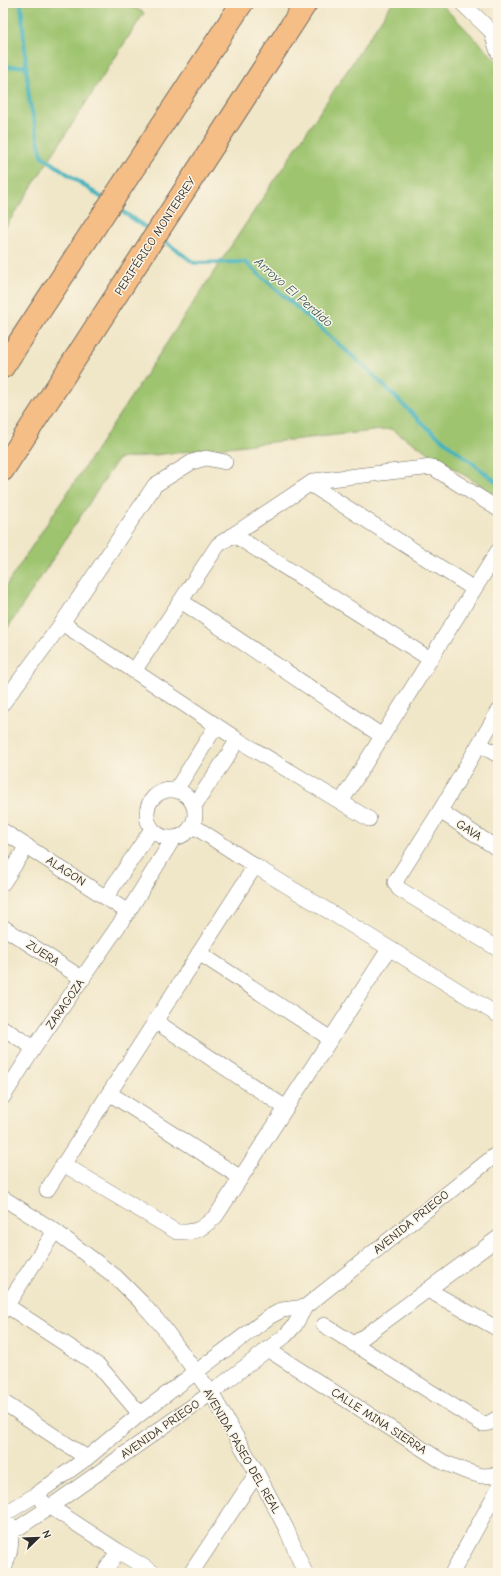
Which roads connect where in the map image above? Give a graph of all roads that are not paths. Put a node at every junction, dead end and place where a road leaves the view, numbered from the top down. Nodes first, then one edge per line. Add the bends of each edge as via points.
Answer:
1 (242, 3) edge
2 (306, 3) edge
3 (462, 3) edge
4 (495, 28) edge
5 (498, 52) edge
6 (3, 367) edge
7 (225, 462) dead end
8 (3, 470) edge
9 (310, 484) junction
10 (498, 509) edge
11 (234, 535) junction
12 (498, 551) edge
13 (474, 589) junction
14 (181, 601) junction
15 (62, 623) junction
16 (430, 659) junction
17 (134, 671) junction
18 (3, 703) edge
19 (498, 712) edge
20 (216, 726) junction
21 (382, 736) junction
22 (238, 740) junction
23 (479, 744) junction
24 (498, 755) edge
25 (176, 790) junction
26 (341, 802) junction
27 (194, 806) junction
28 (440, 811) junction
29 (369, 819) dead end
30 (192, 825) junction
31 (152, 829) junction
32 (3, 831) edge
33 (173, 839) junction
34 (27, 846) junction
35 (498, 849) edge
36 (254, 866) junction
37 (3, 883) edge
38 (106, 897) junction
39 (128, 912) junction
40 (3, 927) edge
41 (389, 949) junction
42 (498, 949) edge
43 (199, 953) junction
44 (82, 979) junction
45 (498, 1016) edge
46 (155, 1021) junction
47 (3, 1028) edge
48 (331, 1039) junction
49 (34, 1048) junction
50 (109, 1093) junction
51 (3, 1096) edge
52 (286, 1108) junction
53 (498, 1153) edge
54 (63, 1164) junction
55 (241, 1178) junction
56 (47, 1190) dead end
57 (3, 1198) edge
58 (54, 1231) junction
59 (498, 1238) edge
60 (428, 1290) junction
61 (305, 1307) junction
62 (5, 1308) edge
63 (324, 1325) dead end
64 (498, 1329) edge
65 (354, 1344) junction
66 (267, 1349) junction
67 (197, 1372) junction
68 (211, 1393) junction
69 (3, 1402) edge
70 (140, 1414) junction
71 (498, 1418) edge
72 (87, 1458) junction
73 (257, 1473) junction
74 (498, 1475) edge
75 (498, 1489) edge
76 (34, 1496) junction
77 (50, 1507) junction
78 (7, 1513) edge
79 (8, 1535) edge
80 (118, 1551) junction
81 (3, 1573) edge
82 (104, 1573) edge
83 (154, 1573) edge
84 (191, 1573) edge
85 (305, 1573) edge
86 (452, 1573) edge

1 - 6 highway
2 - 8 highway, PERIFÉRICO MONTERREY
3 - 4 street
4 - 5 street
7 - 15 street via 206,458 192,462 155,485
9 - 10 street via 314,481 432,467
9 - 11 street
9 - 13 street
11 - 14 street via 218,545
11 - 16 street
12 - 13 street
13 - 16 street
14 - 17 street
14 - 21 street
15 - 17 street
15 - 18 street
16 - 21 street
17 - 20 street
19 - 23 street
20 - 22 street
20 - 25 street
21 - 26 street
22 - 26 street
22 - 27 street
23 - 24 street
23 - 28 street
25 - 27 street via 184,793
25 - 31 street via 164,791 153,798 147,813
26 - 29 street
27 - 30 street via 196,815
28 - 35 street, GAVA
28 - 42 street via 395,882 399,889
30 - 33 street via 185,834
30 - 36 street
31 - 33 street via 158,835
31 - 38 street
32 - 34 street, ALAGON
33 - 39 street, ZARAGOZA
34 - 37 street
34 - 38 street, ALAGON
36 - 41 street
36 - 43 street
38 - 39 street, ALAGON
39 - 44 street, ZARAGOZA
40 - 44 street, ZUERA
41 - 45 street
41 - 48 street
43 - 46 street
43 - 48 street
44 - 49 street, ZARAGOZA
46 - 50 street
46 - 52 street
47 - 49 street
48 - 52 street
49 - 51 street, ZARAGOZA
50 - 54 street
50 - 55 street
52 - 55 street
53 - 61 street, AVENIDA PRIEGO
54 - 55 street via 177,1232 193,1232 203,1227 216,1216
54 - 56 street
57 - 58 street, AVENIDA PASEO DEL REAL
58 - 62 street
58 - 67 street, AVENIDA PASEO DEL REAL via 116,1277 163,1328
59 - 60 street
60 - 64 street
60 - 65 street
61 - 66 street, AVENIDA PRIEGO via 290,1330
61 - 67 street, AVENIDA PRIEGO via 282,1310 272,1315
62 - 70 street via 99,1366
63 - 65 street
65 - 71 street via 482,1424
66 - 68 street, AVENIDA PRIEGO
66 - 74 street, CALLE MINA SIERRA via 443,1462 482,1476
67 - 68 street, AVENIDA PASEO DEL REAL
67 - 70 street, AVENIDA PRIEGO
68 - 73 street, AVENIDA PASEO DEL REAL
68 - 77 street, AVENIDA PRIEGO
69 - 72 street
70 - 72 street, AVENIDA PRIEGO
72 - 76 street, AVENIDA PRIEGO
73 - 84 street
73 - 85 street, AVENIDA PASEO DEL REAL via 286,1528
75 - 86 street
76 - 77 street
76 - 78 street, AVENIDA PRIEGO
77 - 79 street, AVENIDA PRIEGO
77 - 80 street
78 - 79 street
79 - 81 street via 9,1556
80 - 82 street
80 - 83 street

